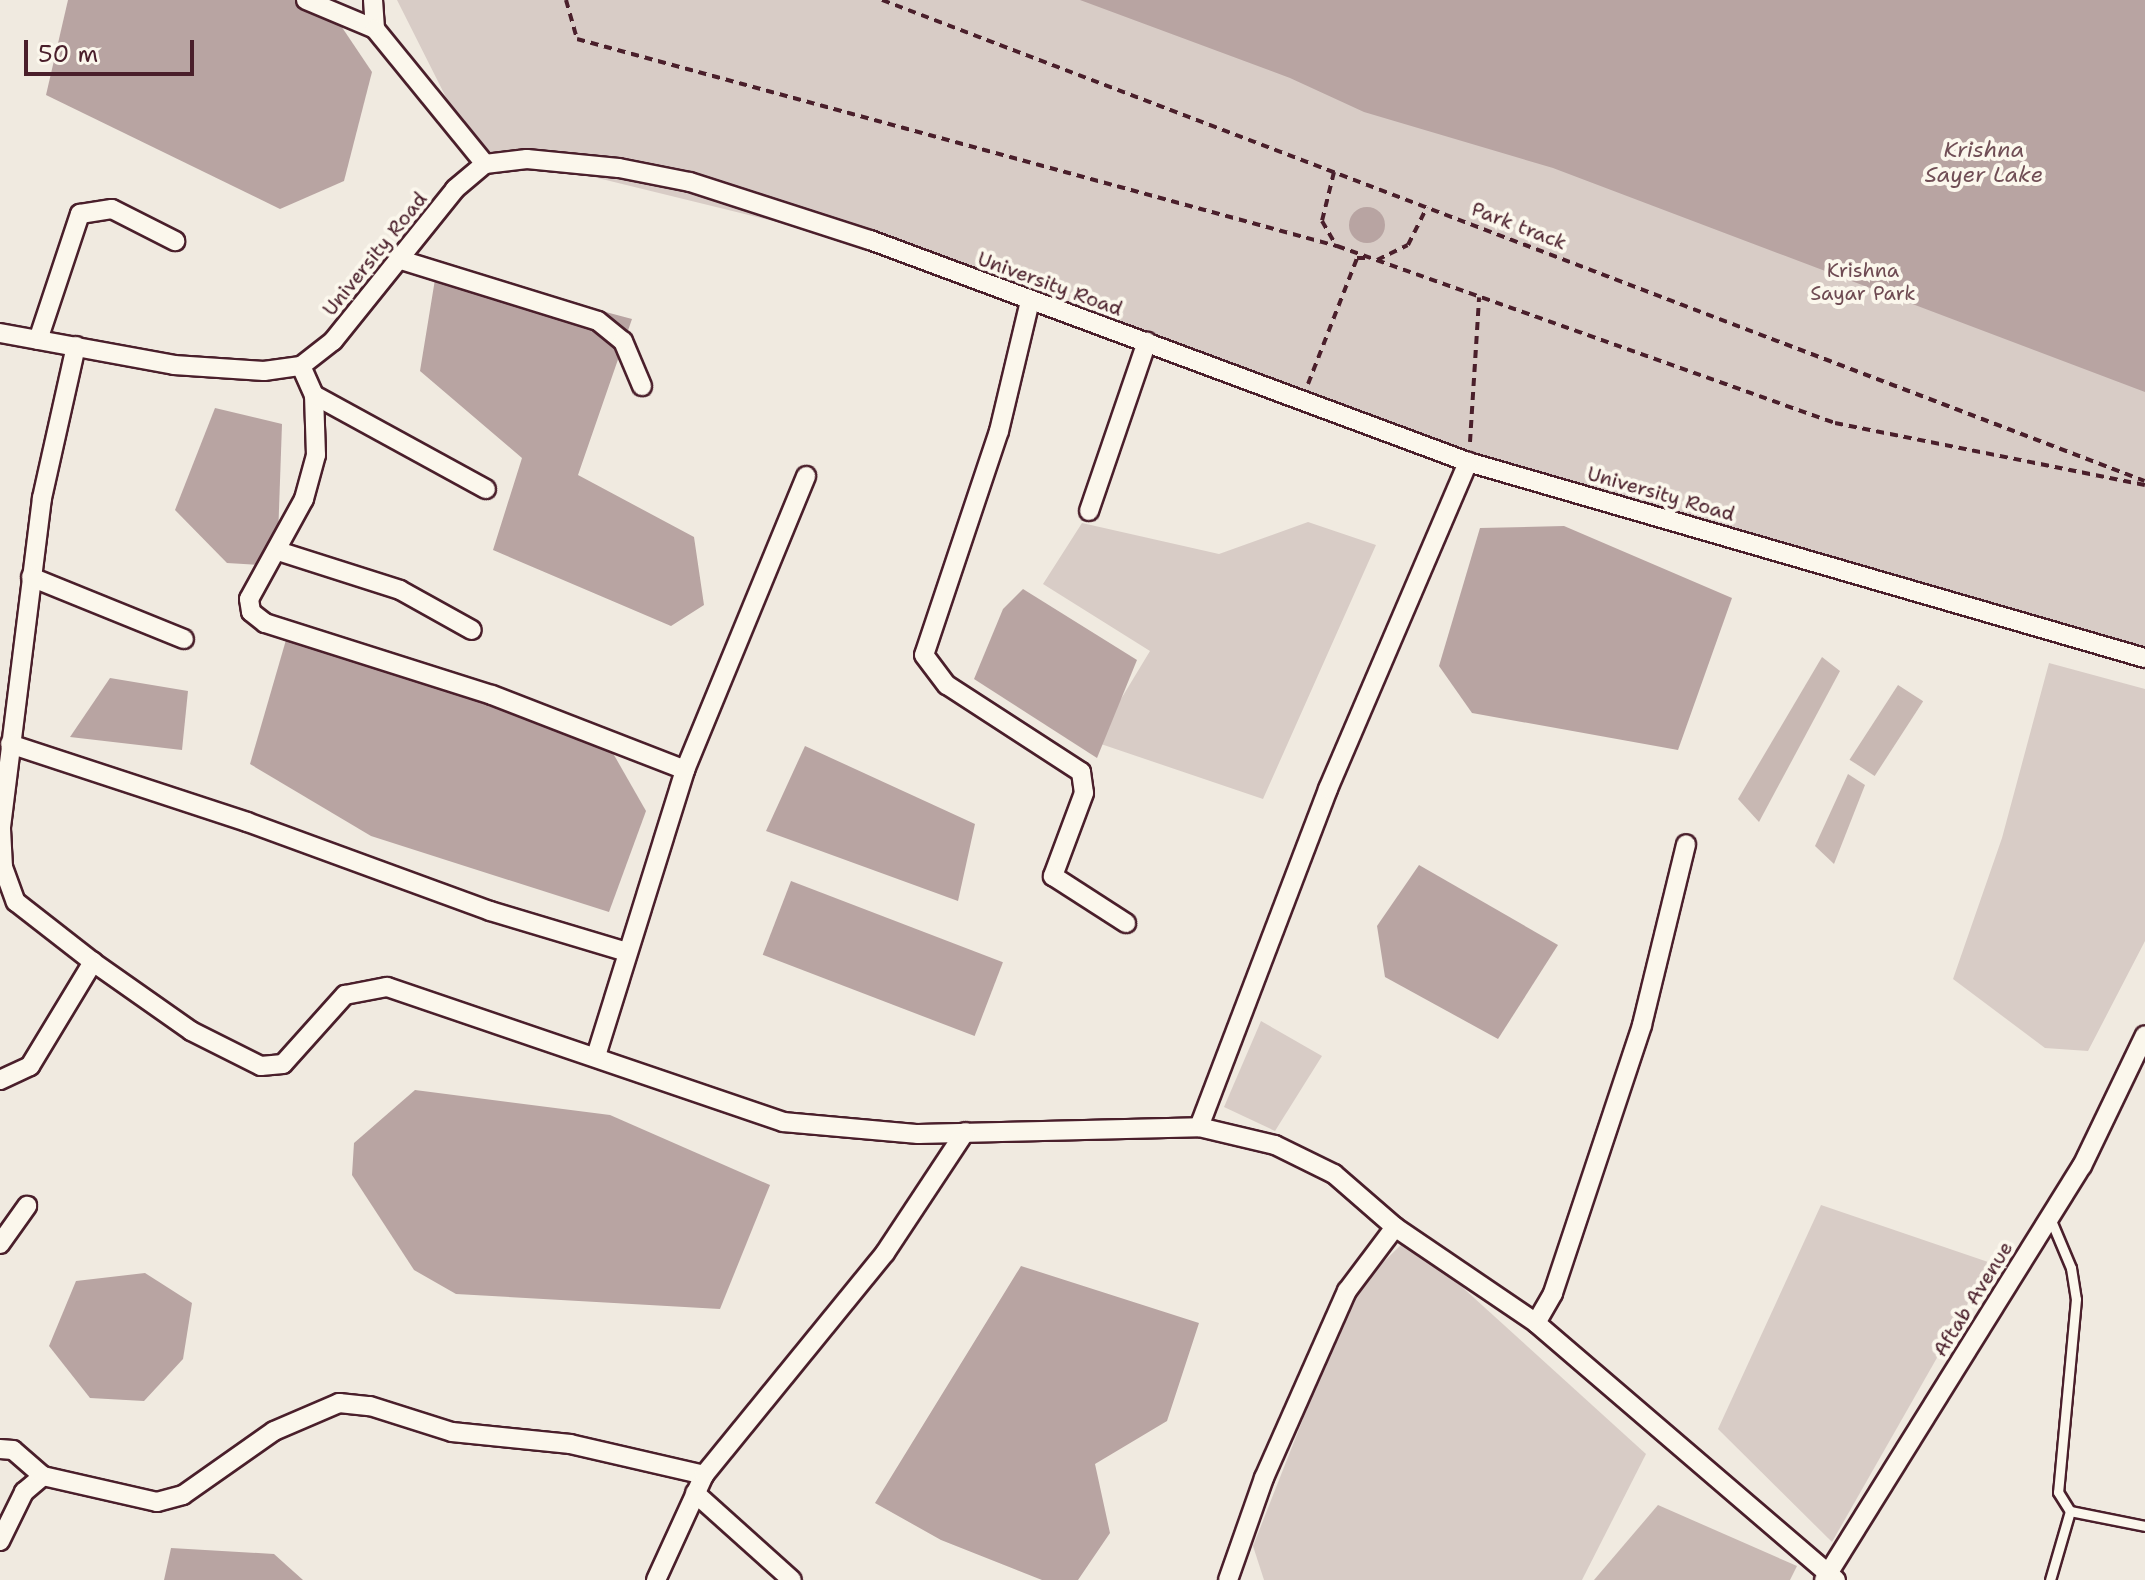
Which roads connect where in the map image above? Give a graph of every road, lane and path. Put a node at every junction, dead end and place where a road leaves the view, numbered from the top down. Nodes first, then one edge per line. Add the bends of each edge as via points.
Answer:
1 (306, 0) edge
2 (373, 0) edge
3 (566, 0) edge
4 (882, 0) edge
5 (375, 29) junction
6 (485, 164) junction
7 (1334, 172) junction
8 (1427, 207) junction
9 (175, 241) dead end
10 (1337, 246) junction
11 (1357, 258) junction
12 (1374, 259) junction
13 (401, 260) junction
14 (1479, 297) junction
15 (1030, 301) junction
16 (0, 333) edge
17 (38, 340) junction
18 (1147, 342) junction
19 (76, 346) junction
20 (301, 366) junction
21 (642, 386) dead end
22 (314, 395) junction
23 (1303, 397) junction
24 (1468, 462) junction
25 (806, 476) dead end
26 (2145, 483) edge
27 (486, 489) dead end
28 (1089, 511) dead end
29 (278, 551) junction
30 (31, 577) junction
31 (472, 630) dead end
32 (184, 639) dead end
33 (2145, 658) edge
34 (10, 744) junction
35 (685, 770) junction
36 (1686, 844) dead end
37 (1126, 923) dead end
38 (627, 952) junction
39 (93, 962) junction
40 (2145, 1035) edge
41 (596, 1056) junction
42 (0, 1080) edge
43 (1199, 1127) junction
44 (965, 1132) junction
45 (27, 1206) dead end
46 (2050, 1218) junction
47 (1395, 1227) junction
48 (0, 1244) edge
49 (1536, 1323) junction
50 (0, 1449) edge
51 (704, 1475) junction
52 (43, 1476) junction
53 (695, 1493) junction
54 (2070, 1511) junction
55 (2145, 1526) edge
56 (0, 1541) edge
57 (1829, 1577) edge
58 (656, 1580) edge
59 (792, 1580) edge
60 (1228, 1580) edge
61 (2050, 1580) edge

1 - 5 street
2 - 5 street
3 - 10 path via 577,39
4 - 7 path, Park track
5 - 6 street
6 - 13 street, University Road via 455,189
6 - 15 street, University Road via 527,159 690,182 870,240
7 - 8 path, Park track
7 - 10 path via 1322,221
8 - 12 path via 1408,245
8 - 26 path, Park track
9 - 17 street via 112,209 80,214
10 - 11 path
10 - 12 path
11 - 12 path
11 - 23 path
12 - 14 path
13 - 20 street, University Road via 333,341
13 - 21 street via 598,321 623,341
14 - 24 path
14 - 26 path via 1835,423
15 - 18 street, University Road
15 - 37 street via 999,431 924,655 947,685 1081,772 1084,793 1053,876
16 - 17 street
17 - 19 street
18 - 23 street, University Road
18 - 28 street
19 - 20 street via 174,365 264,371
19 - 30 street
20 - 22 street
22 - 27 street
22 - 29 street via 316,455
23 - 24 street, University Road
24 - 33 street, University Road
24 - 43 street via 1328,789
25 - 35 street
29 - 31 street via 400,590
29 - 35 street via 249,599 251,612 265,623 492,695
30 - 32 street
30 - 34 street
34 - 38 street via 490,911
34 - 39 street via 1,829 7,879 16,902
35 - 38 street
36 - 49 street via 1642,1025 1553,1293
38 - 41 street
39 - 41 street via 191,1031 261,1066 283,1064 316,1021 345,995 370,986 404,990
39 - 42 street via 30,1066
40 - 46 street, Aftab Avenue
41 - 44 street via 783,1122
43 - 44 street
43 - 47 street via 1242,1134 1303,1157 1334,1174
44 - 51 street via 885,1253
45 - 48 street
46 - 54 lane via 2071,1268 2076,1299 2058,1492
46 - 57 street, Aftab Avenue
47 - 49 street
47 - 60 street via 1347,1291 1264,1478
49 - 57 street
50 - 52 street via 13,1450
51 - 52 street via 570,1444 452,1432 370,1406 339,1403 274,1431 183,1495 157,1502
51 - 53 street
52 - 56 street via 24,1492
53 - 58 street
53 - 59 street
54 - 55 lane
54 - 61 lane

